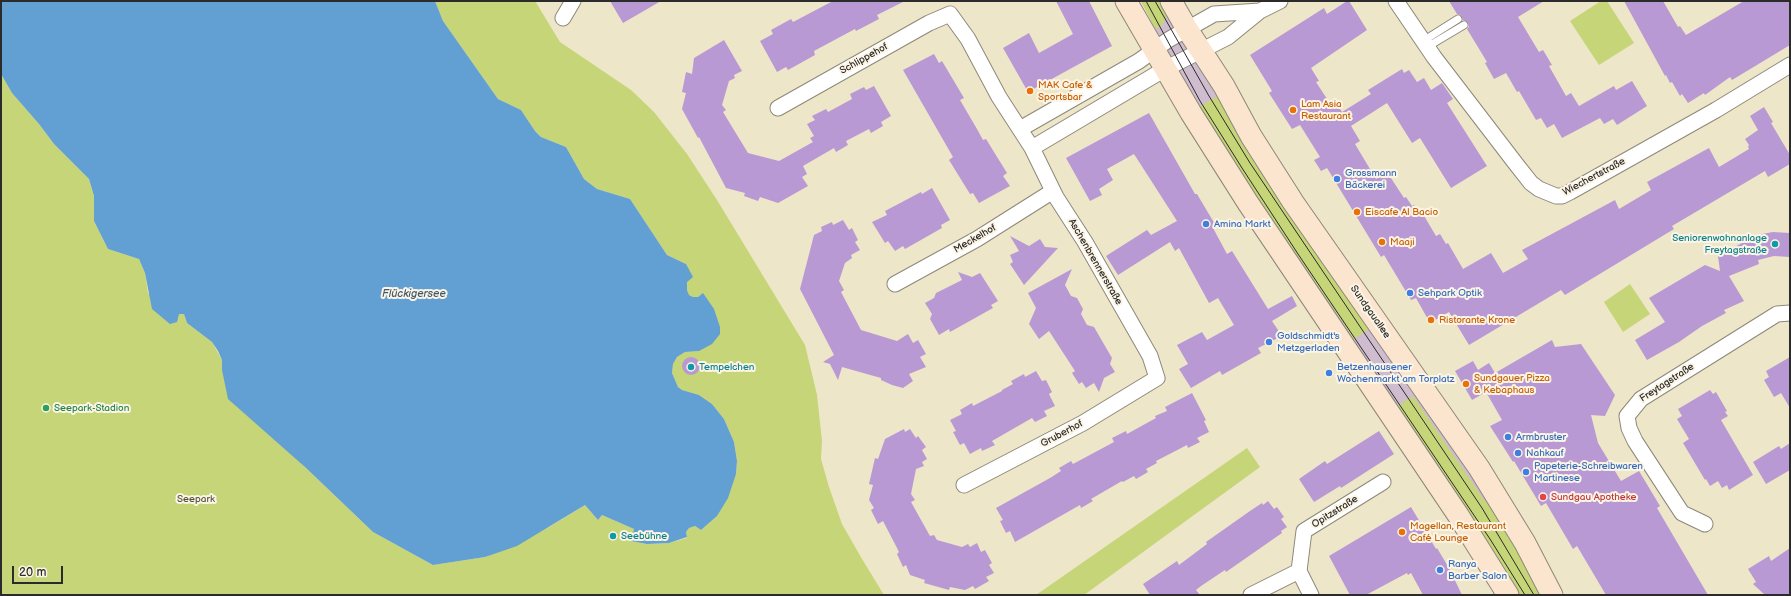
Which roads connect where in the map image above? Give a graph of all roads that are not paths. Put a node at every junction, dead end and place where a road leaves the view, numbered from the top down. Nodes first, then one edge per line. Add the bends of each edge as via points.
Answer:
1 (573, 1) edge
2 (1126, 1) edge
3 (1171, 1) edge
4 (1280, 1) edge
5 (1399, 2) edge
6 (1260, 11) junction
7 (950, 14) joint
8 (563, 18) dead end
9 (1458, 19) dead end
10 (1464, 25) dead end
11 (1187, 29) junction
12 (1425, 44) junction
13 (1154, 49) junction
14 (1201, 51) junction
15 (1790, 66) edge
16 (1166, 69) junction
17 (778, 108) dead end
18 (1020, 129) junction
19 (1032, 148) junction
20 (1053, 191) junction
21 (895, 284) dead end
22 (1790, 313) edge
23 (1157, 378) joint
24 (1382, 482) dead end
25 (964, 485) dead end
26 (1705, 524) dead end
27 (1299, 571) junction
28 (1251, 595) edge
29 (1311, 595) edge
30 (1508, 595) edge
31 (1552, 595) edge

1 - 8 street
2 - 13 street
3 - 11 street, Sundgauallee
4 - 6 street
5 - 12 street, Wiechertstraße
6 - 11 street via 1214,14
6 - 14 street via 1228,37
7 - 17 street, Schlippehof via 929,23
7 - 18 street, Aschenbrennerstraße via 968,38
9 - 12 lane
10 - 12 lane
11 - 13 street
11 - 14 street, Sundgauallee
12 - 15 street, Wiechertstraße via 1531,182 1539,189 1556,196 1575,190
13 - 16 street
13 - 18 street via 1139,61
14 - 16 street
14 - 31 street, Sundgauallee via 1293,202 1479,468 1525,543
16 - 19 street
16 - 30 street via 1252,210 1458,515
18 - 19 street, Aschenbrennerstraße
19 - 20 street, Aschenbrennerstraße
20 - 21 street, Meckelhof via 977,239
20 - 23 street, Aschenbrennerstraße via 1150,356
22 - 26 street, Freytagstraße via 1777,314 1641,399 1627,416 1635,441 1682,514
23 - 25 street, Gruberhof via 1083,423
24 - 27 street, Opitzstraße via 1304,531
27 - 28 street
27 - 29 street

